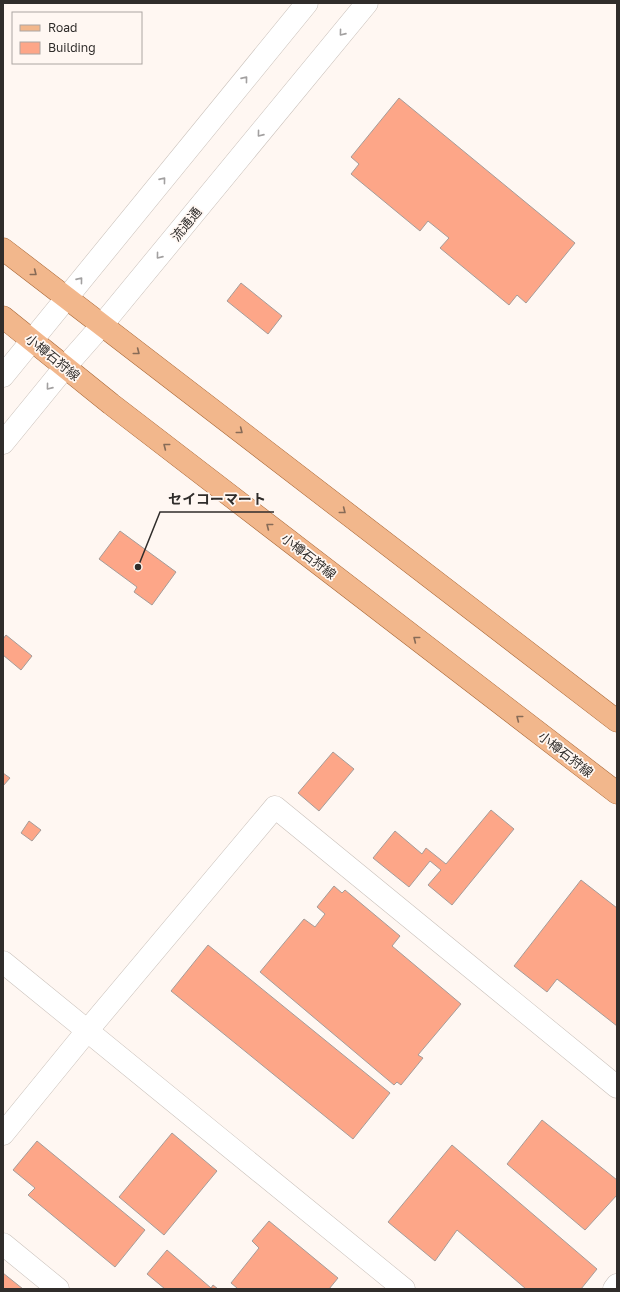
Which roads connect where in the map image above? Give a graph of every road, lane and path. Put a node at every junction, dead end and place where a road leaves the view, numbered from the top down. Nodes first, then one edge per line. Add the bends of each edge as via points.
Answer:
1 (307, 3) edge
2 (367, 3) edge
3 (3, 249) edge
4 (66, 298) junction
5 (3, 317) edge
6 (102, 325) junction
7 (33, 340) junction
8 (65, 367) junction
9 (3, 376) edge
10 (3, 443) edge
11 (617, 721) edge
12 (617, 793) edge
13 (3, 962) edge
14 (87, 1031) junction
15 (617, 1087) edge
16 (3, 1134) edge
17 (3, 1244) edge
18 (617, 1285) edge
19 (58, 1289) edge
20 (404, 1289) edge
21 (614, 1289) edge

4 -> 1 street
2 -> 6 street, 流通通
3 -> 4 main road
4 - 6 main road
4 - 7 street
5 - 7 main road, 小樽石狩線
6 - 8 street, 流通通
6 -> 11 main road
7 - 8 main road, 小樽石狩線
7 - 9 street
8 -> 10 street, 流通通
12 -> 8 main road, 小樽石狩線
13 - 14 street
14 - 15 street via 275,807
14 - 16 street
14 - 20 street
17 - 19 street
18 - 21 street

